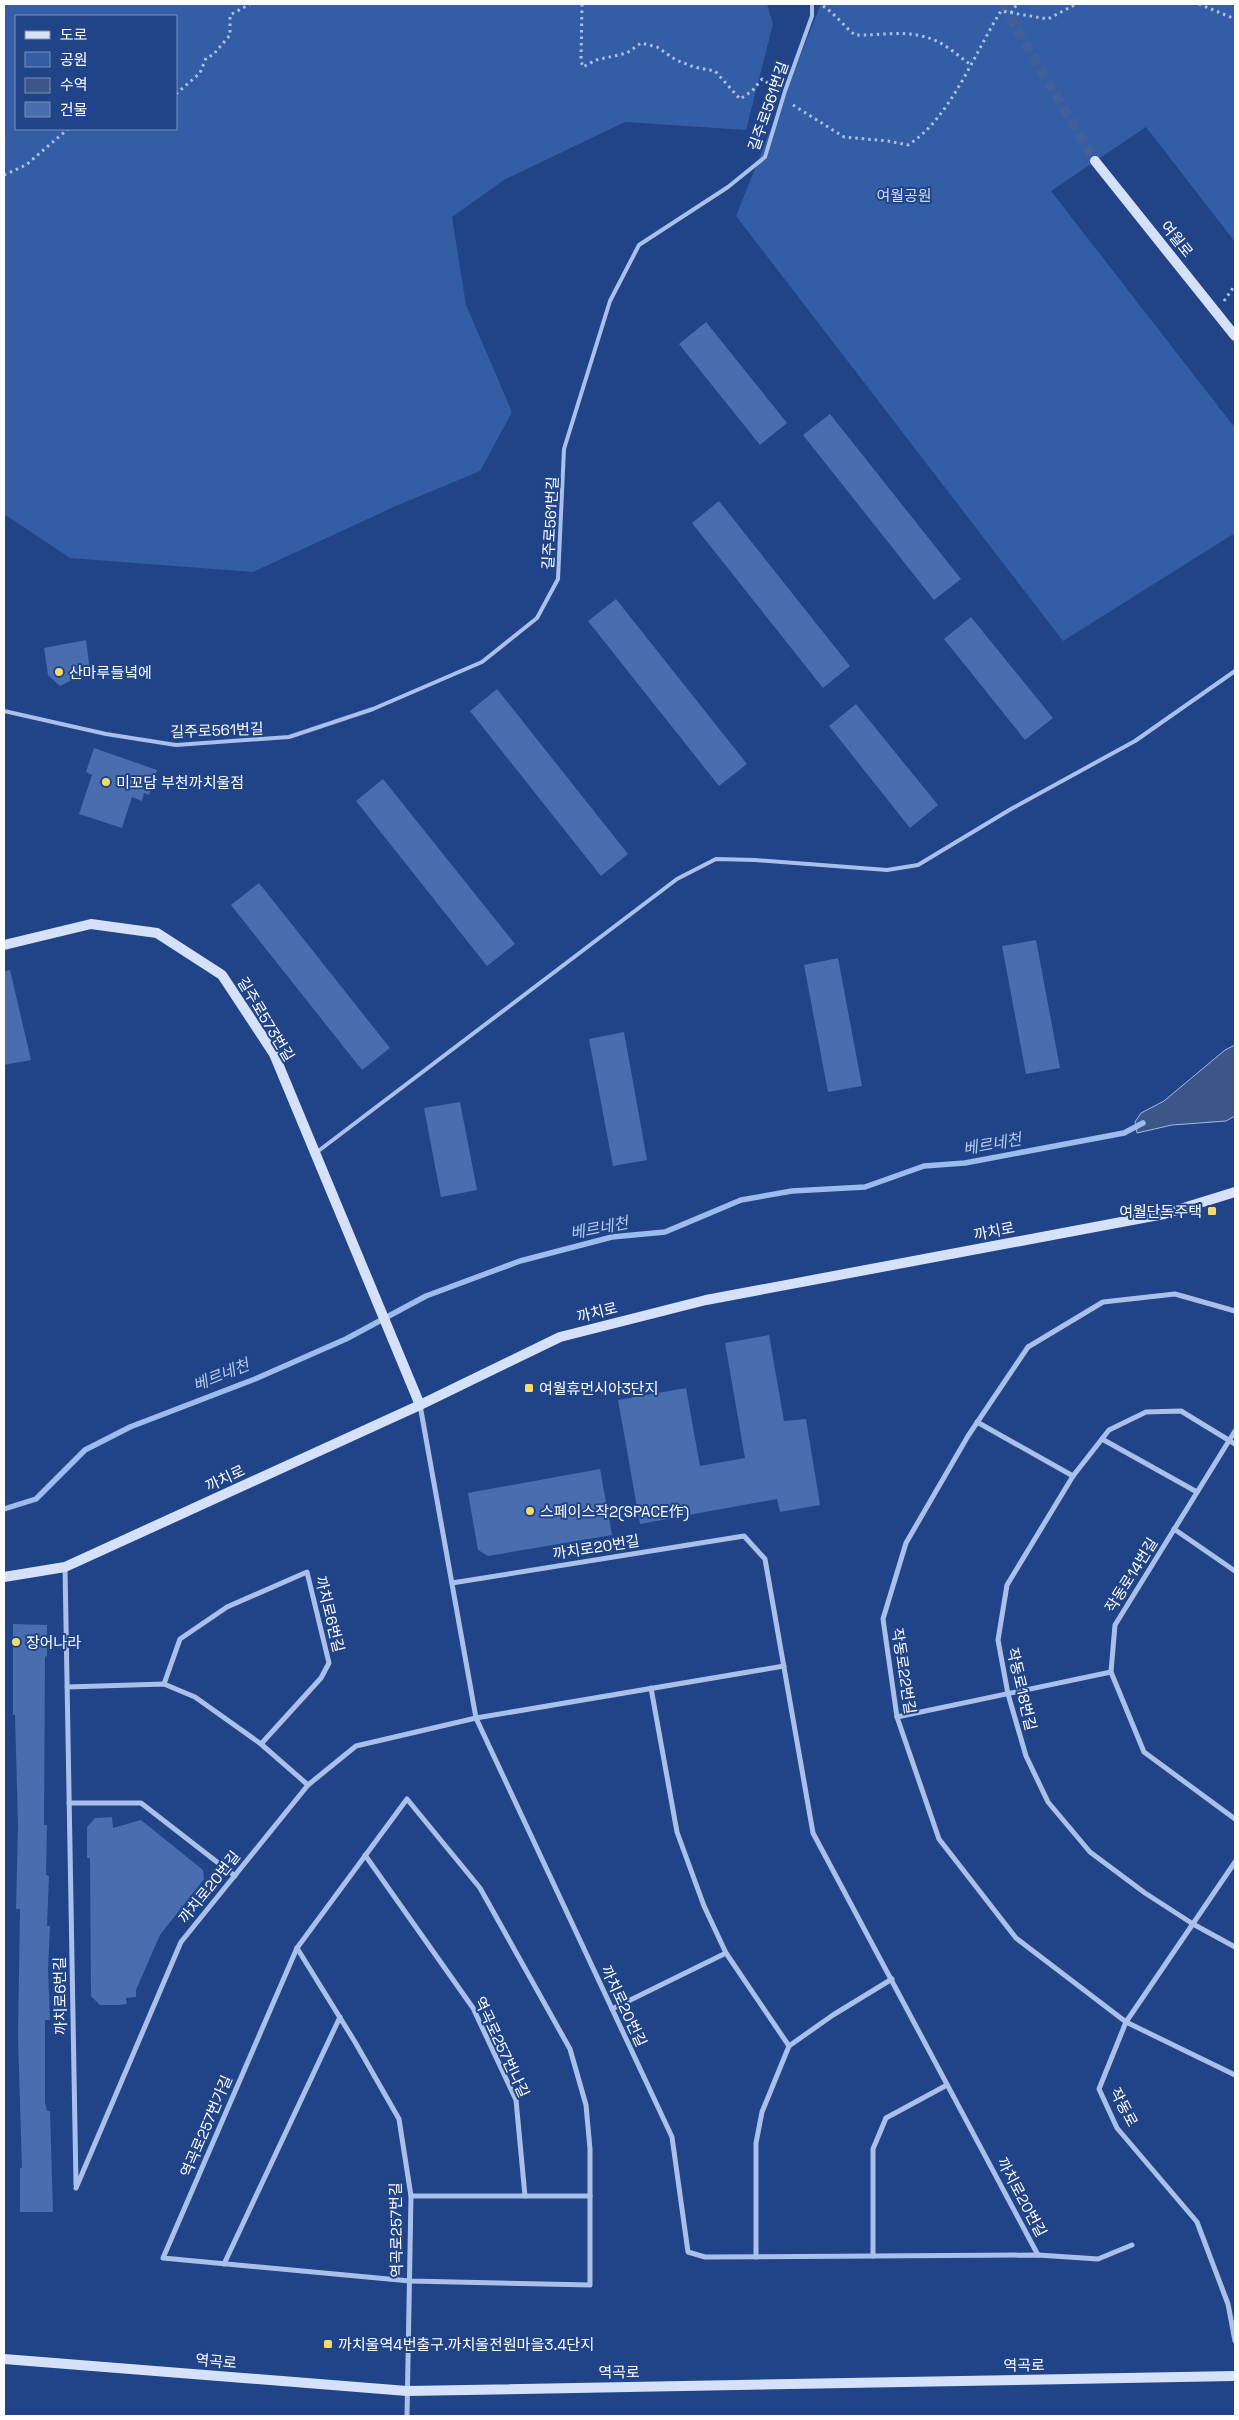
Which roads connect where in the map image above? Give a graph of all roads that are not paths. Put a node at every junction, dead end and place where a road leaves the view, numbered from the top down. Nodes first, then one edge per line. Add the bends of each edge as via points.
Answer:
1 (812, 4) edge
2 (1096, 161) tunnel mouth
3 (1235, 336) edge
4 (1235, 671) edge
5 (4, 711) edge
6 (4, 945) edge
7 (315, 1153) junction
8 (1235, 1192) edge
9 (1235, 1311) edge
10 (420, 1405) junction
11 (978, 1422) junction
12 (1235, 1431) edge
13 (1102, 1438) junction
14 (1230, 1440) junction
15 (1235, 1444) edge
16 (1073, 1476) junction
17 (1198, 1492) junction
18 (1174, 1529) junction
19 (65, 1568) junction
20 (1235, 1572) edge
21 (4, 1577) edge
22 (452, 1583) junction
23 (784, 1666) junction
24 (1111, 1672) junction
25 (164, 1684) junction
26 (67, 1687) junction
27 (651, 1688) junction
28 (1008, 1694) junction
29 (897, 1717) junction
30 (476, 1718) junction
31 (261, 1744) junction
32 (308, 1785) junction
33 (69, 1803) junction
34 (1235, 1819) edge
35 (365, 1855) junction
36 (1235, 1862) edge
37 (235, 1876) junction
38 (1193, 1924) junction
39 (1235, 1947) edge
40 (297, 1948) junction
41 (726, 1953) junction
42 (892, 1979) junction
43 (612, 2009) junction
44 (340, 2017) junction
45 (1126, 2022) junction
46 (788, 2046) junction
47 (1235, 2075) edge
48 (948, 2085) junction
49 (76, 2188) joint
50 (411, 2196) junction
51 (526, 2196) junction
52 (590, 2196) junction
53 (1132, 2245) dead end
54 (1038, 2254) junction
55 (873, 2256) junction
56 (756, 2257) junction
57 (224, 2264) junction
58 (410, 2281) junction
59 (1235, 2341) edge
60 (4, 2359) edge
61 (1235, 2376) edge
62 (407, 2391) junction
63 (407, 2416) edge

1 - 5 lane, 길주로561번길 via 812,16 765,157 728,187 639,246 610,301 564,449 558,579 538,618 482,662 373,709 289,737 176,745 106,734
2 - 3 street, 여월로
4 - 7 lane via 1136,741 1011,809 918,865 887,870 716,859 677,879
6 - 7 street, 길주로573번길 via 91,924 100,925 157,933 222,975 274,1054
7 - 10 street, 길주로573번길
8 - 10 street, 까치로 via 1164,1214 706,1300 560,1337
9 - 11 street, 작동로22번길 via 1175,1294 1103,1302 1028,1347
10 - 19 street, 까치로
10 - 22 street, 까치로20번길
11 - 16 street
11 - 29 street, 작동로22번길 via 906,1543 884,1619
12 - 14 street, 작동로14번길
13 - 14 street, 작동로18번길 via 1109,1430 1146,1412 1182,1411
13 - 16 street, 작동로18번길
13 - 17 street
14 - 15 street, 작동로18번길
14 - 17 street, 작동로14번길
16 - 28 street, 작동로18번길 via 1007,1585 998,1640
17 - 18 street, 작동로14번길
18 - 20 street
18 - 24 street, 작동로14번길 via 1115,1625
19 - 21 street, 까치로
19 - 26 street, 까치로6번길
22 - 23 street, 까치로20번길 via 744,1536 765,1559
22 - 30 street, 까치로20번길
23 - 27 street, 까치로20번길
23 - 42 street, 까치로20번길 via 813,1833
24 - 28 street
24 - 34 street, 작동로14번길 via 1144,1752
25 - 26 street
25 - 31 street via 195,1698
25 - 31 street, 까치로6번길 via 180,1639 227,1607 306,1572 329,1663 321,1678
26 - 33 street, 까치로6번길
27 - 30 street, 까치로20번길
27 - 41 street via 677,1832 704,1906
28 - 29 street
28 - 38 street, 작동로18번길 via 1026,1756 1048,1802 1090,1852
29 - 45 street, 작동로22번길 via 939,1839 1016,1938
30 - 32 street, 까치로20번길 via 356,1746
30 - 43 street, 까치로20번길
31 - 32 street
32 - 37 street, 까치로20번길
33 - 37 street via 141,1803
33 - 49 street, 까치로6번길
35 - 40 street, 역곡로257번가길
35 - 51 street, 역곡로257번나길 via 473,2008 516,2100
35 - 52 street, 역곡로257번가길 via 407,1799 480,1888 570,2049 586,2105
36 - 38 street, 작동로
37 - 49 street, 까치로20번길 via 181,1942
38 - 39 street, 작동로18번길
38 - 45 street, 작동로
40 - 44 street, 역곡로257번길
40 - 57 street, 역곡로257번가길 via 163,2258
41 - 43 street
41 - 46 street
42 - 46 street
42 - 48 street, 까치로20번길
43 - 56 street, 까치로20번길 via 672,2137 688,2252 706,2257
44 - 50 street, 역곡로257번길 via 399,2119
44 - 57 street
45 - 47 street, 작동로22번길
45 - 59 street, 작동로 via 1099,2089 1117,2128 1197,2222 1228,2304
46 - 56 street via 762,2112 756,2143
48 - 54 street, 까치로20번길
48 - 55 street via 886,2118 873,2149
50 - 51 street
50 - 58 street, 역곡로257번길
51 - 52 street
52 - 58 street, 역곡로257번가길 via 590,2285
53 - 54 street via 1098,2260
54 - 55 street, 까치로20번길
55 - 56 street, 까치로20번길
57 - 58 street, 역곡로257번가길
58 - 62 street, 역곡로257번길
60 - 62 street, 역곡로
61 - 62 street, 역곡로
62 - 63 street, 역곡로257번길

